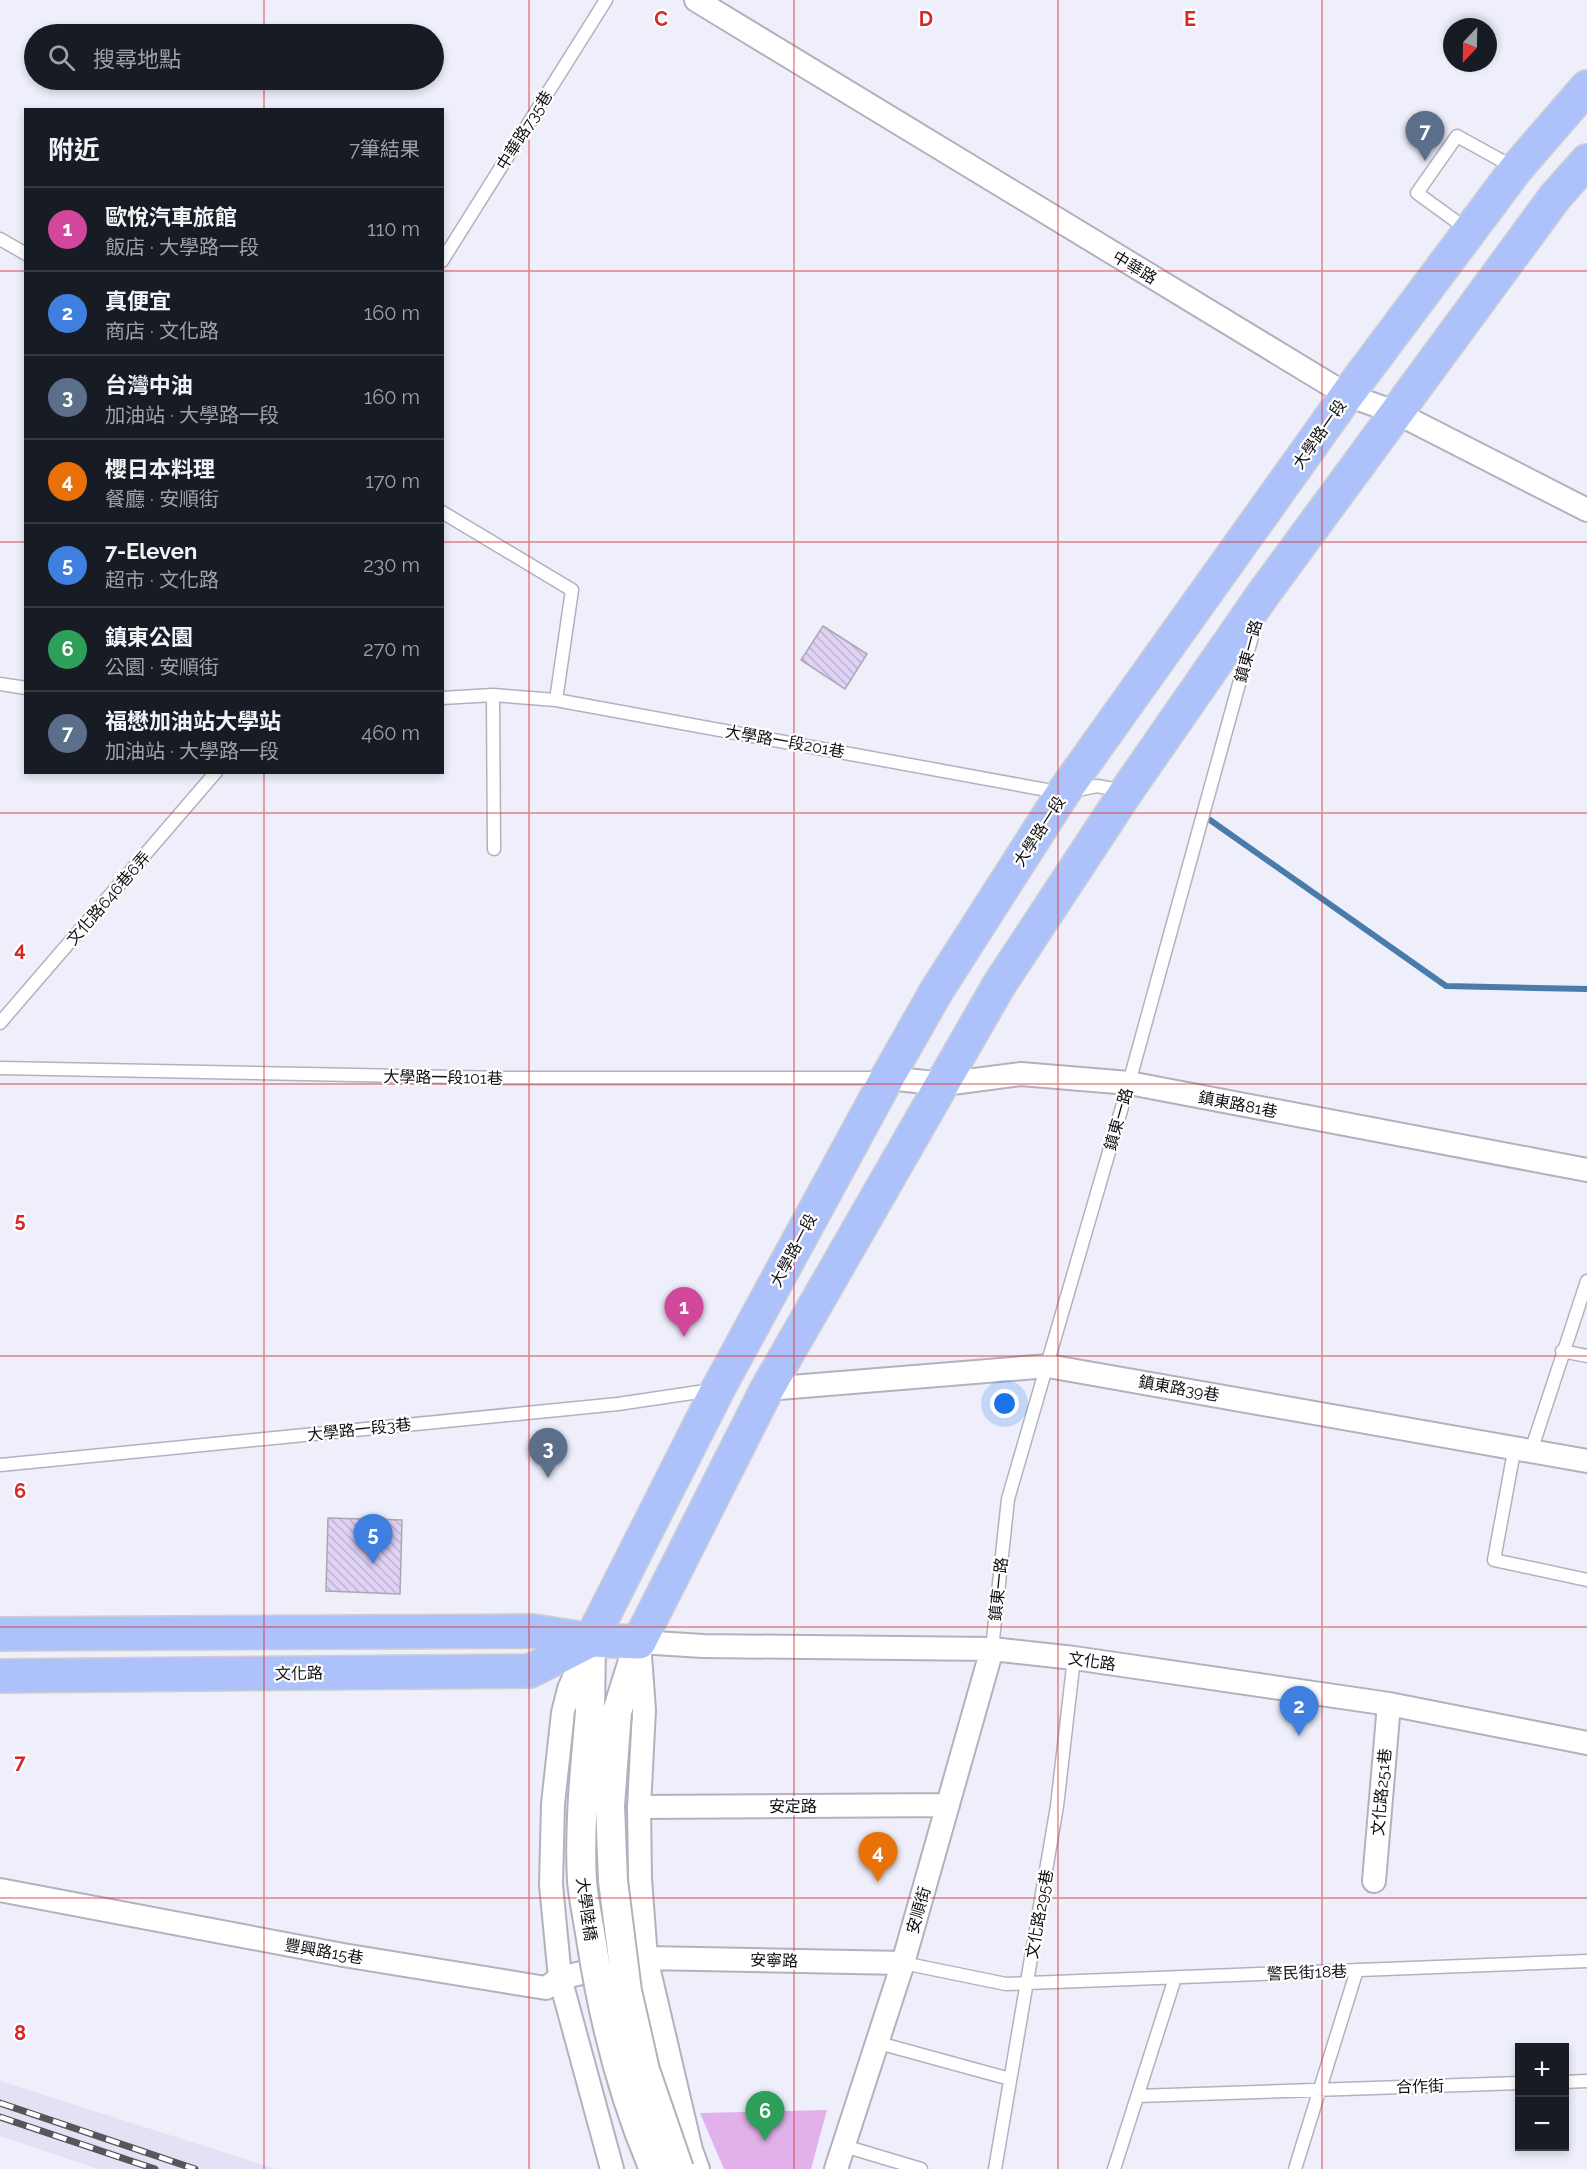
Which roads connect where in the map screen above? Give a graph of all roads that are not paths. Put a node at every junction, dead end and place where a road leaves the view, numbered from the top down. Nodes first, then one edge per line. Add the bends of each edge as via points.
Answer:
1 (606, 0) edge
2 (696, 0) edge
3 (1587, 87) edge
4 (1587, 161) edge
5 (1516, 169) junction
6 (1469, 232) junction
7 (0, 239) edge
8 (24, 253) edge
9 (444, 258) edge
10 (1347, 395) junction
11 (1395, 412) junction
12 (1587, 510) edge
13 (444, 513) edge
14 (1264, 593) junction
15 (0, 684) edge
16 (24, 688) edge
17 (493, 695) junction
18 (444, 698) edge
19 (556, 700) junction
20 (214, 774) edge
21 (1126, 792) junction
22 (1063, 793) junction
23 (494, 849) dead end
24 (0, 1023) edge
25 (0, 1068) edge
26 (887, 1078) junction
27 (1129, 1083) junction
28 (944, 1084) junction
29 (1587, 1170) edge
30 (1587, 1281) edge
31 (1562, 1352) junction
32 (1587, 1356) edge
33 (1048, 1366) junction
34 (718, 1389) junction
35 (768, 1389) junction
36 (1523, 1449) junction
37 (1587, 1461) edge
38 (0, 1465) edge
39 (1587, 1580) edge
40 (0, 1634) edge
41 (591, 1640) junction
42 (639, 1642) junction
43 (992, 1649) junction
44 (1074, 1658) junction
45 (0, 1676) edge
46 (1389, 1704) junction
47 (604, 1712) junction
48 (1587, 1743) edge
49 (948, 1805) junction
50 (639, 1807) junction
51 (1374, 1881) dead end
52 (0, 1890) edge
53 (646, 1958) junction
54 (1587, 1961) edge
55 (903, 1963) junction
56 (1357, 1970) junction
57 (560, 1978) junction
58 (1175, 1978) junction
59 (1027, 1982) junction
60 (875, 2042) junction
61 (1010, 2079) junction
62 (1587, 2081) edge
63 (1569, 2082) edge
64 (1515, 2083) edge
65 (1320, 2089) junction
66 (1138, 2096) junction
67 (844, 2146) junction
68 (612, 2169) edge
69 (654, 2169) edge
70 (679, 2169) edge
71 (698, 2169) edge
72 (836, 2169) edge
73 (921, 2169) edge
74 (995, 2169) edge
75 (1114, 2169) edge
76 (1295, 2169) edge

1 - 9 lane, 中華路735巷
2 - 10 street, 中華路
3 - 5 main road, 大學路一段
4 - 11 main road via 1555,197
5 - 6 main road, 大學路一段
5 - 6 lane via 1457,136 1418,193
6 - 10 main road, 大學路一段
7 - 8 lane
10 - 11 street, 中華路
10 - 22 main road, 大學路一段
11 - 12 street, 中華路
11 - 14 main road
13 - 19 lane via 572,590
14 - 21 main road
14 - 27 lane, 鎮東一路
15 - 16 lane
17 - 18 lane, 大學路一段201巷
17 - 19 lane, 大學路一段201巷
17 - 23 lane
19 - 22 lane, 大學路一段201巷
20 - 24 lane, 文化路646巷6弄
21 - 22 lane, 大學路一段201巷 via 1097,786
21 - 28 main road via 999,986
22 - 26 main road, 大學路一段 via 937,990
25 - 26 lane, 大學路一段101巷 via 505,1078
26 - 28 street, 鎮東路81巷
26 - 34 main road, 大學路一段
27 - 28 street, 鎮東路81巷 via 1021,1074
27 - 29 street, 鎮東路81巷
27 - 33 lane, 鎮東一路
28 - 35 main road
30 - 31 lane
31 - 32 lane
31 - 36 lane
33 - 35 street, 鎮東路39巷
33 - 36 street, 鎮東路39巷
33 - 43 lane, 鎮東一路 via 1008,1499
34 - 38 lane, 大學路一段3巷 via 618,1404
34 - 41 main road, 大學路一段
35 - 42 main road
36 - 37 street, 鎮東路39巷
36 - 39 lane via 1494,1560
40 - 41 main road, 文化路 via 533,1631
41 - 42 main road, 文化路
41 - 45 main road, 文化路 via 531,1671
41 - 47 street, 大學陸橋
41 - 57 street via 563,1713 553,1804 551,1885
42 - 43 street, 文化路
42 - 47 street, 大學陸橋
42 - 50 street via 644,1710
43 - 44 street, 文化路
43 - 49 street, 安順街
44 - 46 street, 文化路
44 - 59 lane, 文化路295巷 via 1057,1806
46 - 48 street, 文化路
46 - 51 street, 文化路251巷
47 - 69 street, 大學陸橋, bridge via 582,1805 582,1882 614,2056
47 - 70 street, 大學陸橋, bridge via 613,1881 626,1980 645,2070
49 - 50 street, 安定路
49 - 55 street, 安順街
50 - 53 street
52 - 57 street, 豐興路15巷 via 343,1955 546,1988
53 - 55 street, 安寧路
53 - 57 street, 豐興路15巷
53 - 71 street
54 - 56 lane, 警民街18巷
55 - 59 lane, 警民街18巷 via 1006,1984
55 - 60 street, 安順街
56 - 58 lane, 警民街18巷
56 - 65 lane
57 - 68 street
58 - 59 lane, 警民街18巷
58 - 66 lane
59 - 61 lane, 文化路295巷
60 - 61 lane
60 - 67 street, 安順街
61 - 74 lane, 文化路295巷
62 - 63 lane
64 - 65 lane, 合作街
65 - 66 lane, 合作街
65 - 76 lane
66 - 75 lane
67 - 72 street, 安順街
67 - 73 lane

